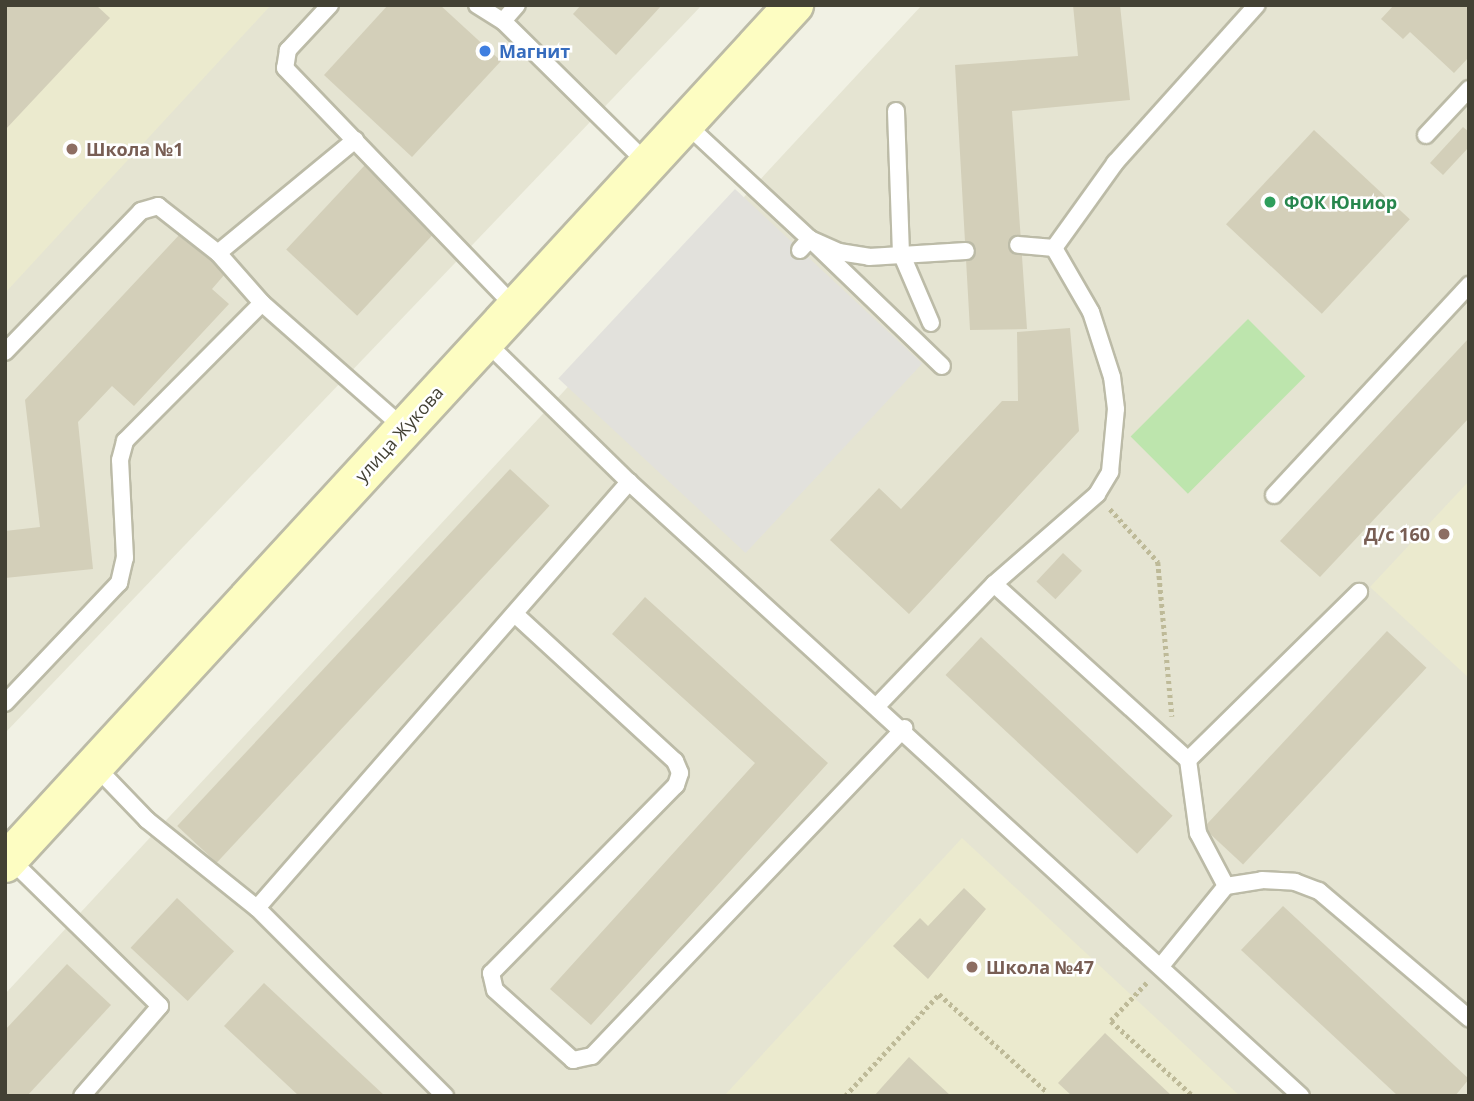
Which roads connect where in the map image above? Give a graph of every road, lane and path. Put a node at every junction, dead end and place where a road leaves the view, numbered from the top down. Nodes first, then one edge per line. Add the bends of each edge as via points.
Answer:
1 (330, 5) edge
2 (477, 5) edge
3 (517, 5) edge
4 (794, 5) edge
5 (1257, 5) edge
6 (503, 21) junction
7 (1469, 89) edge
8 (896, 111) dead end
9 (685, 123) junction
10 (1426, 135) dead end
11 (355, 140) junction
12 (649, 165) junction
13 (805, 244) junction
14 (1018, 245) dead end
15 (1054, 248) junction
16 (966, 251) dead end
17 (218, 253) junction
18 (901, 253) junction
19 (1469, 285) edge
20 (262, 303) junction
21 (514, 306) junction
22 (932, 323) dead end
23 (484, 340) junction
24 (5, 352) edge
25 (942, 366) dead end
26 (404, 428) junction
27 (629, 482) junction
28 (1097, 494) junction
29 (1274, 495) dead end
30 (994, 584) junction
31 (1359, 592) dead end
32 (516, 615) junction
33 (5, 703) edge
34 (876, 707) junction
35 (904, 728) junction
36 (1183, 755) junction
37 (96, 767) junction
38 (7, 861) edge
39 (1226, 886) junction
40 (257, 908) junction
41 (1161, 967) junction
42 (1469, 1018) edge
43 (1047, 1092) dead end
44 (82, 1096) edge
45 (445, 1096) edge
46 (845, 1096) edge
47 (1193, 1096) edge
48 (1301, 1096) edge

1 - 11 lane via 288,50 284,61 289,73
2 - 6 lane
3 - 6 lane
4 - 9 street, улица Жукова
5 - 15 lane via 1115,163
6 - 12 lane
7 - 10 lane
8 - 18 lane
9 - 12 street, улица Жукова
9 - 13 lane
11 - 17 lane
11 - 21 lane
12 - 21 street, улица Жукова
13 - 18 lane via 869,257
13 - 25 lane
14 - 15 lane
15 - 28 lane via 1091,312 1112,377 1114,442 1110,472
16 - 18 lane
17 - 20 lane
17 - 24 lane via 163,209 146,207
18 - 22 lane
19 - 29 lane
20 - 26 lane
20 - 33 lane via 125,441 120,460 125,558 119,583
21 - 23 street, улица Жукова
23 - 26 street, улица Жукова
23 - 27 lane
26 - 37 street, улица Жукова
27 - 32 lane
27 - 34 lane
28 - 30 lane
28 - 36 path via 1158,562
30 - 34 lane
30 - 36 lane
31 - 36 lane
32 - 35 lane via 675,761 680,773 676,785 491,973 495,990 573,1060 592,1056
32 - 40 lane
34 - 35 lane
35 - 41 lane
36 - 39 lane via 1198,833
37 - 38 street, улица Жукова
37 - 40 lane via 147,820
38 - 44 lane via 160,1006
39 - 41 lane
39 - 42 lane via 1262,880 1311,887
40 - 45 lane
41 - 47 path via 1111,1021
41 - 48 lane
43 - 46 path via 939,993

